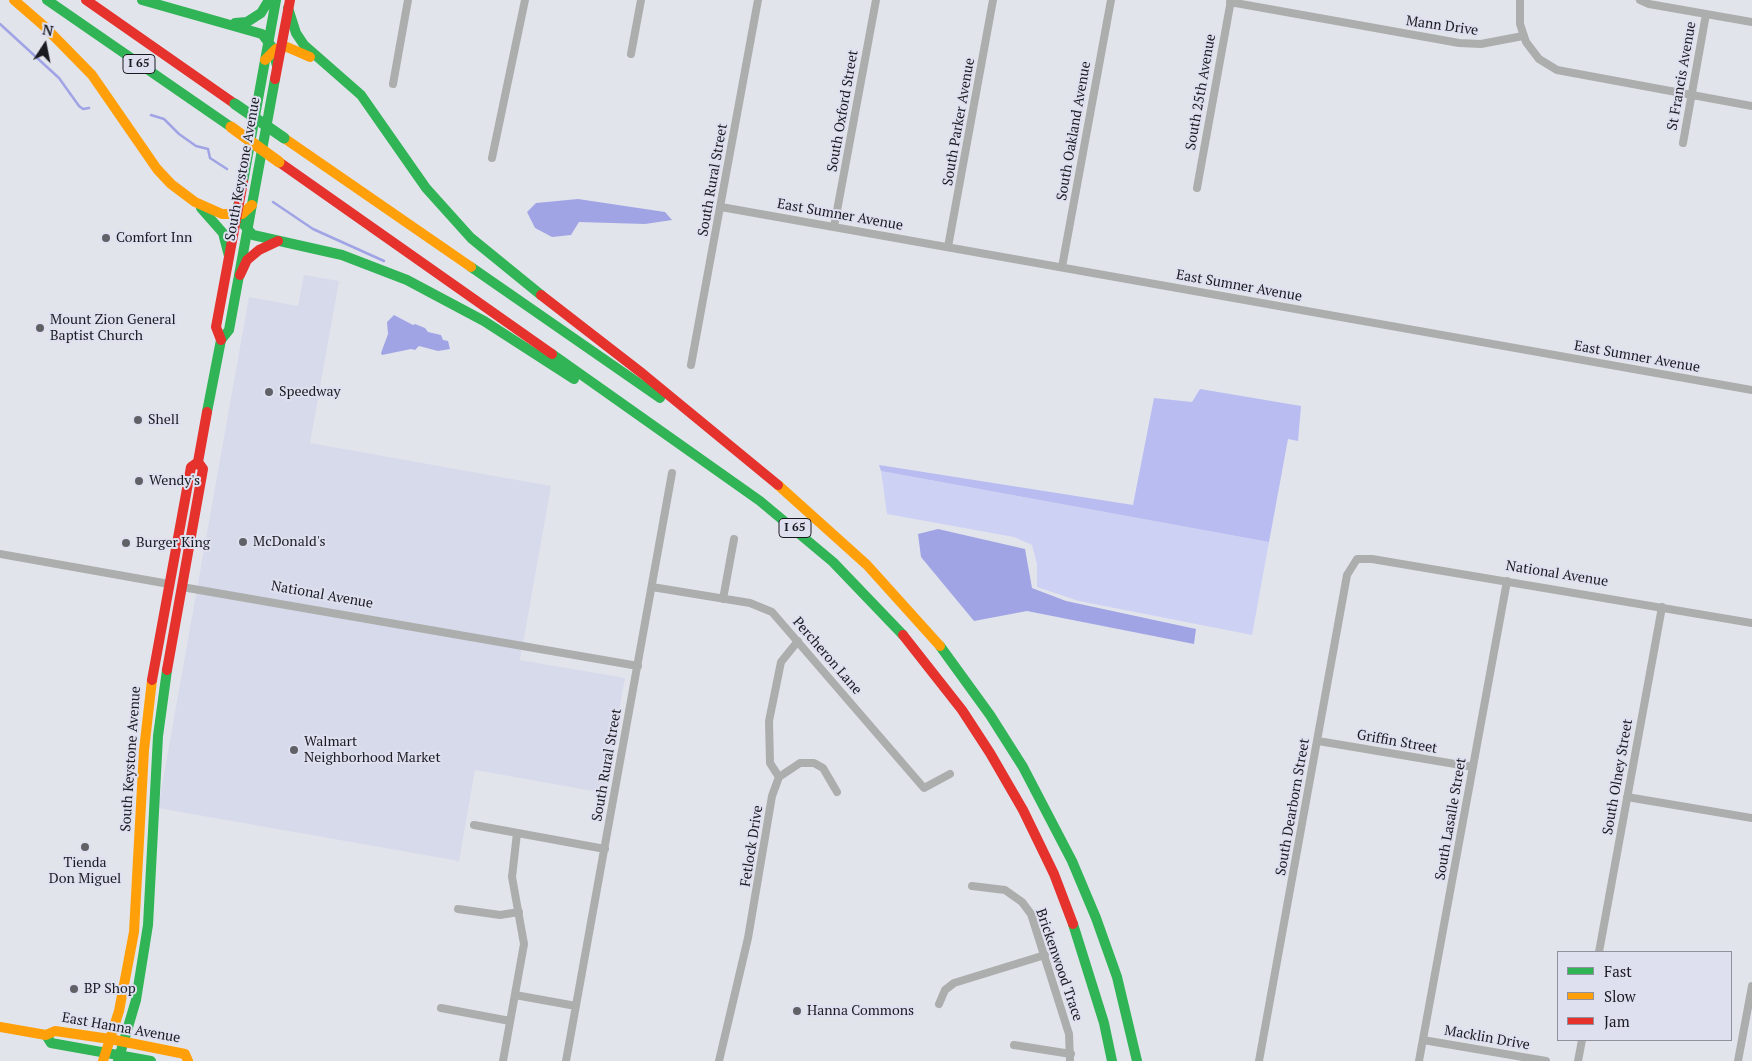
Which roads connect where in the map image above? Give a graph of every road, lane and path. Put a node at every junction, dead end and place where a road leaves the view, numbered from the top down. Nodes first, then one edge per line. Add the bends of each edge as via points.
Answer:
1 (14, 0) edge
2 (47, 0) edge
3 (86, 0) edge
4 (142, 0) edge
5 (269, 0) edge
6 (276, 0) edge
7 (408, 0) edge
8 (525, 0) edge
9 (641, 0) edge
10 (758, 0) edge
11 (876, 0) edge
12 (993, 0) edge
13 (1111, 0) edge
14 (1520, 0) edge
15 (1640, 0) edge
16 (1231, 1) edge
17 (289, 4) edge
18 (1706, 14) junction
19 (1752, 22) edge
20 (226, 23) junction
21 (1523, 36) junction
22 (274, 46) junction
23 (631, 54) dead end
24 (325, 62) junction
25 (392, 84) dead end
26 (1692, 96) junction
27 (1752, 106) edge
28 (1684, 142) dead end
29 (492, 158) dead end
30 (1197, 188) dead end
31 (195, 202) junction
32 (252, 205) junction
33 (721, 207) junction
34 (238, 211) junction
35 (834, 227) junction
36 (248, 230) junction
37 (279, 240) junction
38 (948, 248) junction
39 (229, 256) junction
40 (1062, 267) junction
41 (240, 275) junction
42 (221, 340) junction
43 (692, 365) dead end
44 (1752, 390) edge
45 (735, 450) junction
46 (198, 462) junction
47 (717, 470) junction
48 (672, 473) dead end
49 (734, 539) dead end
50 (0, 554) edge
51 (1357, 559) joint
52 (1507, 581) junction
53 (168, 584) junction
54 (182, 587) junction
55 (652, 587) junction
56 (723, 598) junction
57 (1662, 607) junction
58 (1752, 623) edge
59 (798, 641) junction
60 (638, 666) junction
61 (1318, 741) junction
62 (1473, 768) junction
63 (950, 774) dead end
64 (778, 777) junction
65 (836, 792) dead end
66 (1627, 796) junction
67 (141, 818) junction
68 (154, 818) junction
69 (1752, 818) edge
70 (474, 825) dead end
71 (518, 833) junction
72 (605, 849) junction
73 (972, 886) dead end
74 (458, 909) dead end
75 (519, 912) junction
76 (1598, 951) edge
77 (1045, 955) junction
78 (1752, 986) edge
79 (515, 995) junction
80 (939, 1004) dead end
81 (576, 1006) junction
82 (441, 1008) dead end
83 (510, 1021) junction
84 (0, 1028) edge
85 (46, 1035) junction
86 (110, 1039) junction
87 (1423, 1040) junction
88 (1582, 1041) edge
89 (124, 1042) junction
90 (1014, 1045) dead end
91 (104, 1057) edge
92 (119, 1058) edge
93 (1071, 1058) edge
94 (151, 1061) edge
95 (188, 1061) edge
96 (503, 1061) edge
97 (566, 1061) edge
98 (718, 1061) edge
99 (1112, 1061) edge
100 (1137, 1061) edge
101 (1259, 1061) edge
102 (1419, 1061) edge
103 (1546, 1061) edge
104 (1578, 1061) edge
105 (1738, 1061) edge

1 - 31 main road via 79,61 157,169
2 - 47 main road, I 65, bridge
3 - 45 main road, I 65, bridge
4 - 20 main road
5 - 20 main road via 261,14 252,20
6 - 22 main road, South Keystone Avenue
7 - 25 street
8 - 29 street
9 - 23 street
10 - 33 street, South Rural Street
11 - 35 street, South Oxford Street
12 - 38 street, South Parker Avenue
13 - 40 street, South Oakland Avenue
14 - 21 street via 1519,21
15 - 18 street
16 - 21 street, Mann Drive via 1459,43 1481,44
16 - 30 street, South 25th Avenue
17 - 22 main road, South Keystone Avenue
17 - 24 main road via 299,38
18 - 19 street
18 - 26 street, St Francis Avenue
20 - 22 main road via 255,31
21 - 26 street via 1539,59 1560,72
22 - 24 main road via 292,47
22 - 32 main road, South Keystone Avenue via 278,66
22 - 34 main road, South Keystone Avenue via 265,60
24 - 45 main road via 361,95 413,171 471,238
26 - 27 street
26 - 28 street, St Francis Avenue
31 - 34 main road via 222,214
31 - 39 main road via 224,233
32 - 34 main road
32 - 36 main road, South Keystone Avenue
33 - 35 street, East Sumner Avenue
33 - 43 street, South Rural Street
34 - 36 main road
34 - 39 main road, South Keystone Avenue
35 - 38 street, East Sumner Avenue
36 - 37 main road via 253,235
36 - 41 main road, South Keystone Avenue
37 - 41 main road via 247,260
37 - 47 main road via 352,258 447,300
38 - 40 street, East Sumner Avenue
39 - 42 main road, South Keystone Avenue via 216,327
40 - 44 street, East Sumner Avenue
41 - 42 main road, South Keystone Avenue via 229,330
42 - 46 main road, South Keystone Avenue
45 - 100 main road, I 65 via 793,496 867,565 941,648 990,716 1039,796 1079,876 1117,978
46 - 53 main road, South Keystone Avenue via 191,467
46 - 54 main road, South Keystone Avenue via 203,469
47 - 99 main road, I 65 via 791,525 861,589 923,658 972,726 1023,810 1059,886 1097,994
48 - 55 street, South Rural Street
49 - 56 street
50 - 53 street, National Avenue
51 - 52 street, National Avenue
51 - 61 street, South Dearborn Street via 1347,574
52 - 57 street, National Avenue
52 - 62 street, South Lasalle Street
53 - 54 main road, National Avenue
53 - 67 main road, South Keystone Avenue via 148,712
54 - 60 street, National Avenue
54 - 68 main road, South Keystone Avenue via 158,736
55 - 56 street, Percheron Lane
55 - 60 street, South Rural Street
56 - 59 street, Percheron Lane via 758,605 772,612
57 - 58 street, National Avenue
57 - 66 street, South Olney Street
59 - 63 street, Percheron Lane via 924,788
59 - 64 street via 781,662 769,721 770,763
60 - 72 street, South Rural Street
61 - 62 street, Griffin Street
61 - 101 street, South Dearborn Street
62 - 87 street, South Lasalle Street
64 - 65 street via 800,764 814,763 823,768
64 - 98 street, Fetlock Drive via 749,931
66 - 69 street
66 - 76 street, South Olney Street
67 - 68 main road
67 - 86 main road, South Keystone Avenue via 131,950
68 - 89 main road, South Keystone Avenue via 148,925 136,1000
70 - 71 street
71 - 72 street
71 - 75 street via 512,872
72 - 81 street, South Rural Street
73 - 77 street, Brickenwood Trace via 1005,890 1022,902 1034,920
74 - 75 street via 500,916
75 - 79 street via 524,941
77 - 80 street via 954,983 945,990
77 - 93 street, Brickenwood Trace via 1069,1034
78 - 105 street
79 - 81 street
79 - 83 street
81 - 97 street, South Rural Street
82 - 83 street
83 - 96 street
84 - 85 main road, East Hanna Avenue
85 - 86 main road, East Hanna Avenue via 55,1031
85 - 91 main road, East Hanna Avenue via 51,1043
86 - 89 main road, East Hanna Avenue
86 - 91 main road, South Keystone Avenue
87 - 102 street, South Lasalle Street
87 - 103 street, Macklin Drive
88 - 104 street
89 - 92 main road, South Keystone Avenue
89 - 95 main road, East Hanna Avenue via 184,1054
90 - 93 street
91 - 92 main road, East Hanna Avenue
92 - 94 main road, East Hanna Avenue

